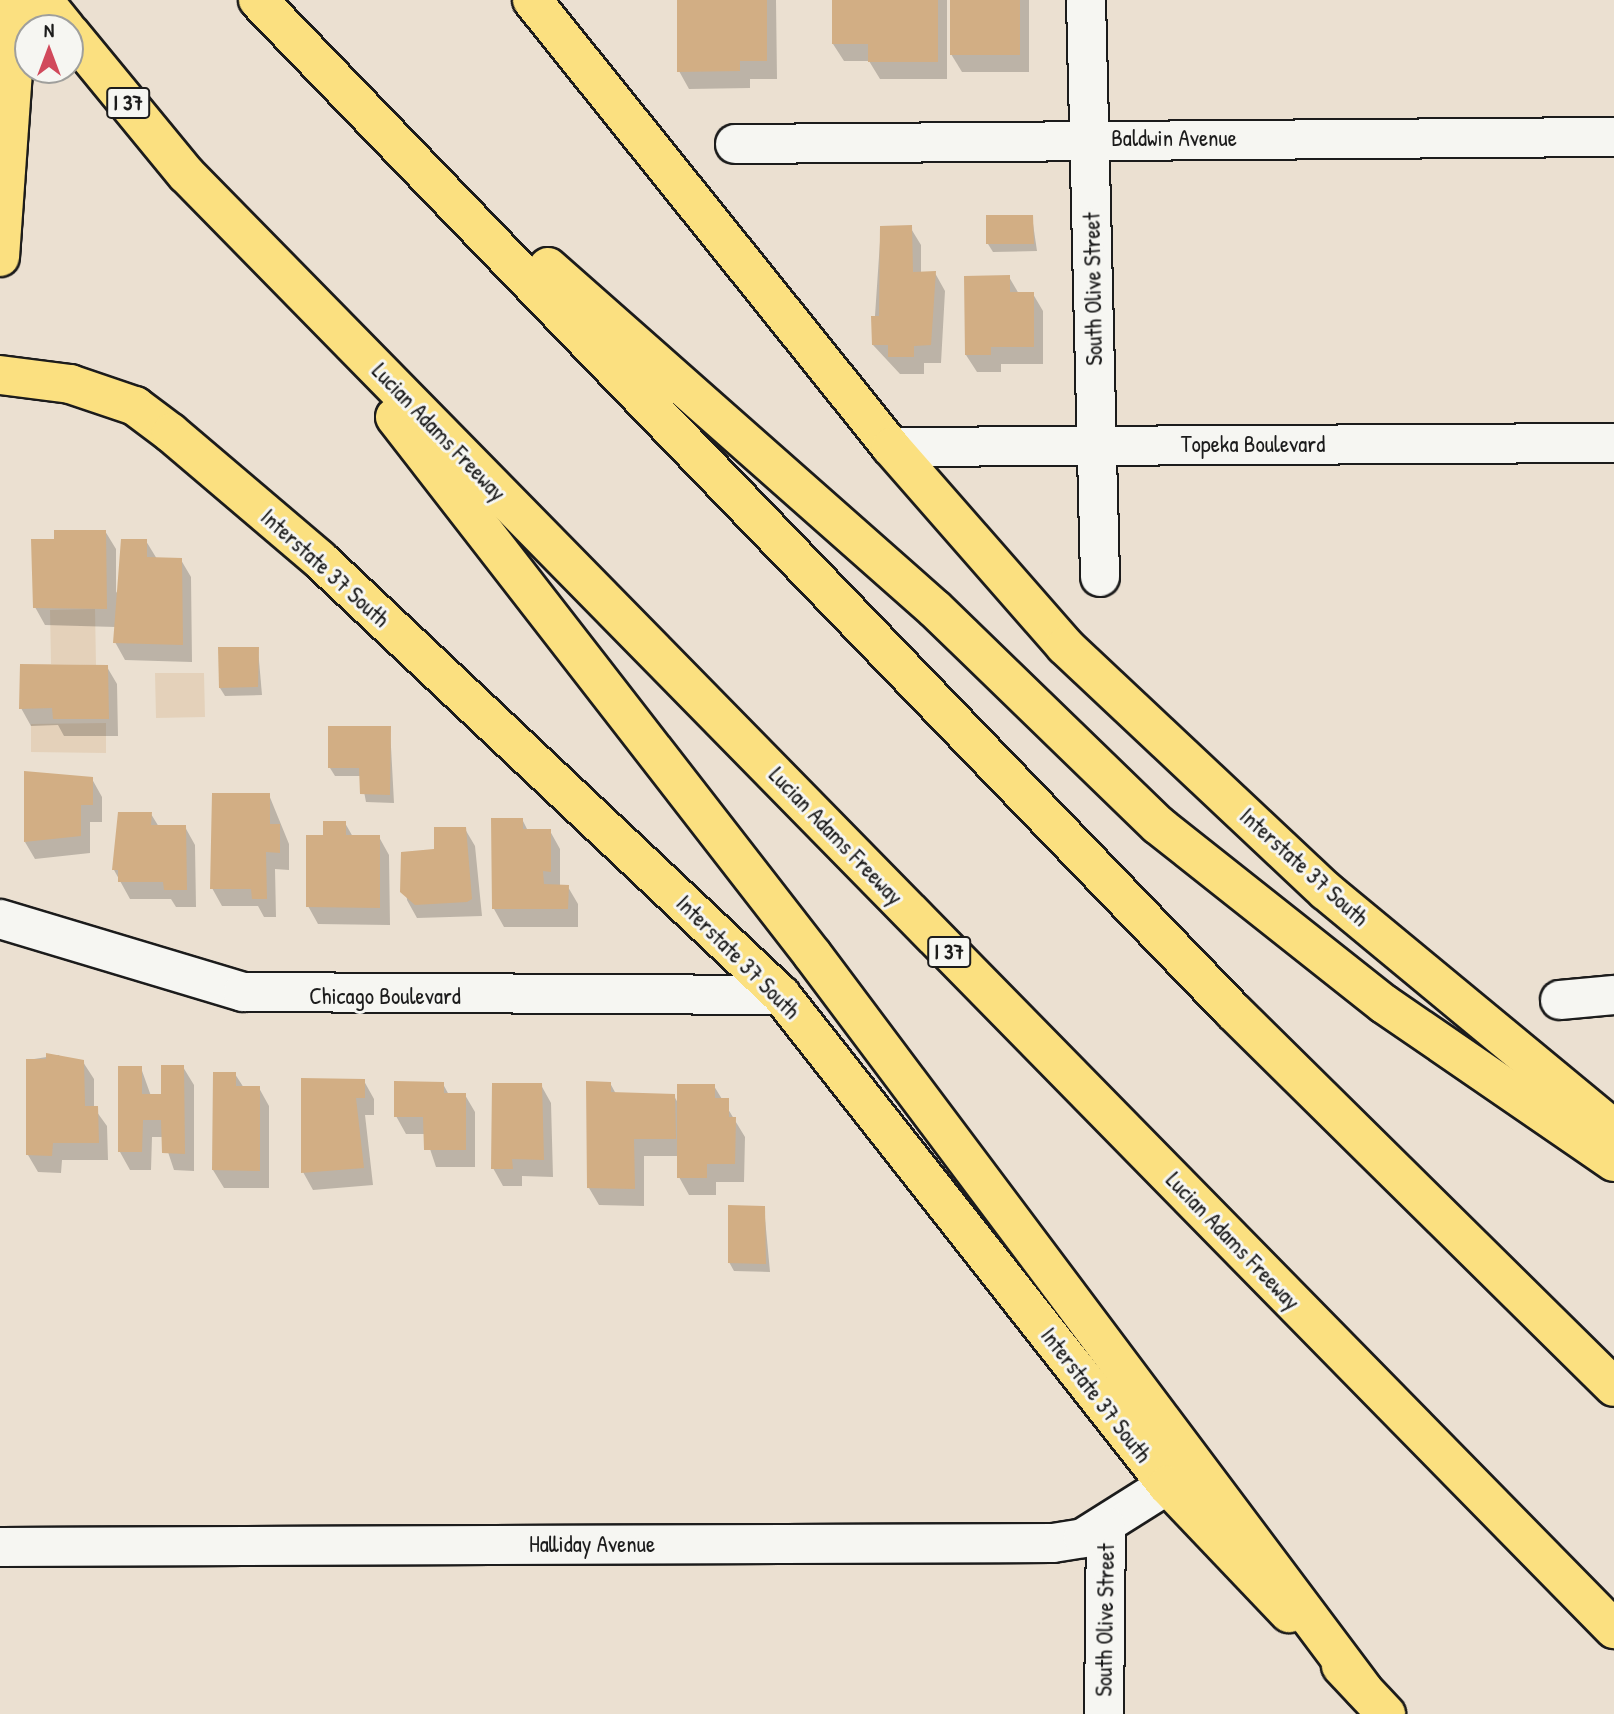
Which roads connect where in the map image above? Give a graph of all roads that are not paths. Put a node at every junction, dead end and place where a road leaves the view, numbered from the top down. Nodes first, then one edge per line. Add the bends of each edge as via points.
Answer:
1 (18, 0) edge
2 (43, 0) edge
3 (258, 0) edge
4 (532, 0) edge
5 (1086, 0) edge
6 (54, 14) edge
7 (84, 50) edge
8 (359, 107) junction
9 (1614, 137) edge
10 (1090, 139) junction
11 (734, 144) dead end
12 (0, 255) edge
13 (285, 274) junction
14 (0, 375) edge
15 (1614, 443) edge
16 (1097, 445) junction
17 (891, 447) junction
18 (1100, 577) dead end
19 (0, 919) edge
20 (781, 995) junction
21 (1614, 995) edge
22 (1560, 1000) dead end
23 (1614, 1129) edge
24 (1614, 1162) edge
25 (1614, 1387) edge
26 (1167, 1485) junction
27 (1106, 1526) junction
28 (0, 1547) edge
29 (1614, 1629) edge
30 (1375, 1702) edge
31 (1104, 1714) edge

1 - 12 main road
2 - 6 main road
3 - 8 main road
4 - 17 main road, Interstate 37 South
5 - 10 street, South Olive Street
7 - 13 main road, Lucian Adams Freeway / I 37 via 186,174
8 - 24 main road via 424,157 935,609 1158,825 1384,1004
8 - 25 main road via 842,599 1233,1011
9 - 10 street, Baldwin Avenue
10 - 11 street, Baldwin Avenue
10 - 16 street, South Olive Street
13 - 29 main road, Lucian Adams Freeway / I 37
13 - 30 main road via 820,965
14 - 20 main road, Interstate 37 South via 70,384 135,406 171,433 319,559
15 - 16 street, Topeka Boulevard
16 - 17 street, Topeka Boulevard
16 - 18 street, South Olive Street
17 - 23 main road, Interstate 37 South via 1065,646 1326,891
19 - 20 street, Chicago Boulevard via 243,992
20 - 26 main road, Interstate 37 South
21 - 22 street
26 - 27 street, Halliday Avenue
26 - 30 main road, Interstate 37 South
27 - 28 street, Halliday Avenue via 1053,1543
27 - 31 street, South Olive Street

